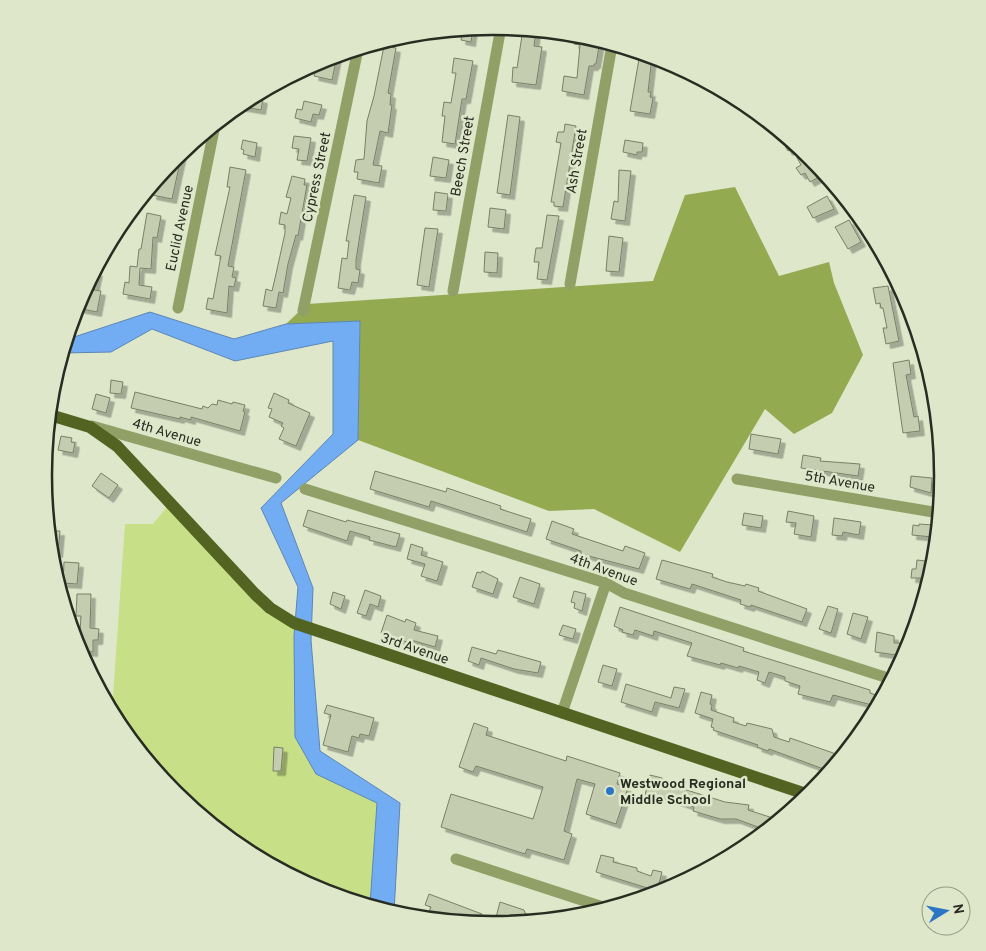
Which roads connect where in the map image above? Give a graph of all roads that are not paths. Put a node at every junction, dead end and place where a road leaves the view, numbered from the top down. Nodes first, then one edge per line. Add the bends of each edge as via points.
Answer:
1 (500, 35) edge
2 (611, 51) edge
3 (356, 56) edge
4 (214, 135) edge
5 (570, 284) dead end
6 (453, 291) dead end
7 (178, 308) dead end
8 (303, 311) dead end
9 (56, 417) edge
10 (78, 422) junction
11 (276, 478) dead end
12 (737, 479) dead end
13 (305, 489) dead end
14 (932, 512) edge
15 (606, 583) junction
16 (884, 677) edge
17 (562, 714) junction
18 (799, 792) edge
19 (456, 859) dead end
20 (594, 904) edge

1 - 6 street, Beech Street
2 - 5 street, Ash Street
3 - 8 street, Cypress Street
4 - 7 street, Euclid Avenue
9 - 10 main road, 4th Avenue
10 - 11 street, 4th Avenue
10 - 17 main road, 3rd Avenue via 104,435 117,446 255,594 294,623
12 - 14 street, 5th Avenue
13 - 15 street, 4th Avenue
15 - 16 street, 4th Avenue via 624,593
15 - 17 street
17 - 18 main road, 3rd Avenue
19 - 20 street

